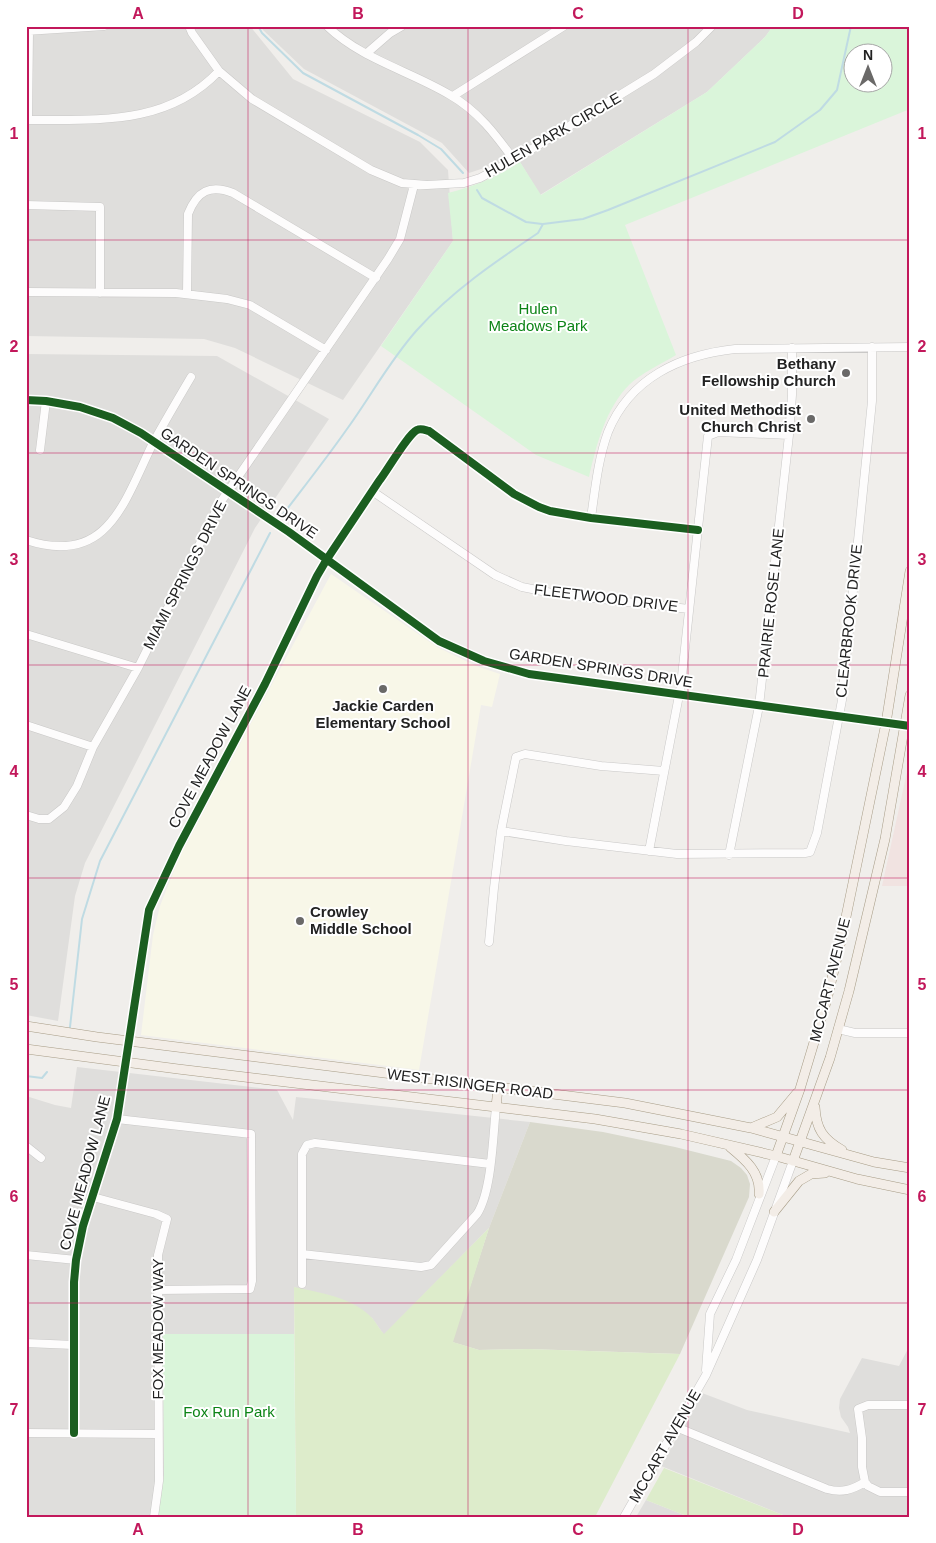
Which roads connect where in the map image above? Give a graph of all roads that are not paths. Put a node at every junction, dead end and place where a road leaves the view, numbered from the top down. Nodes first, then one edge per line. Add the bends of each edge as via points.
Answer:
1 (104, 26) edge
2 (189, 26) edge
3 (326, 26) edge
4 (402, 26) edge
5 (564, 26) edge
6 (712, 26) edge
7 (27, 31) edge
8 (367, 54) junction
9 (219, 71) junction
10 (453, 96) junction
11 (27, 120) edge
12 (514, 160) junction
13 (414, 185) junction
14 (26, 206) edge
15 (376, 278) junction
16 (26, 292) edge
17 (100, 293) junction
18 (187, 294) junction
19 (872, 347) junction
20 (910, 347) edge
21 (792, 348) junction
22 (326, 350) junction
23 (191, 377) dead end
24 (26, 400) edge
25 (46, 401) junction
26 (788, 436) junction
27 (154, 442) junction
28 (40, 450) dead end
29 (228, 491) junction
30 (372, 491) junction
31 (591, 518) junction
32 (698, 530) junction
33 (26, 540) edge
34 (327, 559) junction
35 (910, 571) edge
36 (689, 609) junction
37 (26, 634) edge
38 (138, 668) junction
39 (679, 694) junction
40 (910, 695) edge
41 (759, 706) junction
42 (839, 717) junction
43 (886, 723) junction
44 (26, 726) edge
45 (907, 726) edge
46 (93, 746) junction
47 (664, 771) junction
48 (26, 815) edge
49 (501, 831) junction
50 (649, 851) junction
51 (729, 855) junction
52 (489, 942) dead end
53 (26, 1026) edge
54 (838, 1029) junction
55 (910, 1033) edge
56 (129, 1041) junction
57 (26, 1049) edge
58 (125, 1062) junction
59 (498, 1088) junction
60 (800, 1089) junction
61 (814, 1102) junction
62 (496, 1107) junction
63 (117, 1119) junction
64 (751, 1128) junction
65 (784, 1137) junction
66 (800, 1142) junction
67 (728, 1145) junction
68 (26, 1146) edge
69 (776, 1156) junction
70 (851, 1156) junction
71 (41, 1158) dead end
72 (793, 1161) junction
73 (490, 1164) junction
74 (910, 1168) edge
75 (831, 1172) junction
76 (910, 1190) edge
77 (759, 1194) junction
78 (93, 1197) junction
79 (774, 1212) junction
80 (302, 1254) junction
81 (26, 1255) edge
82 (76, 1260) junction
83 (302, 1284) dead end
84 (158, 1290) junction
85 (26, 1343) edge
86 (74, 1345) junction
87 (706, 1375) junction
88 (910, 1405) edge
89 (676, 1427) junction
90 (26, 1433) edge
91 (74, 1433) junction
92 (158, 1434) junction
93 (865, 1482) junction
94 (910, 1492) edge
95 (154, 1517) edge
96 (624, 1517) edge

1 - 7 street
2 - 9 street, HULEN PARK CIRCLE
3 - 8 street
4 - 8 street via 380,40
5 - 10 street
6 - 12 street, HULEN PARK CIRCLE via 654,74
7 - 11 street
8 - 10 street
9 - 11 street via 210,81 180,99 140,114 116,119
9 - 13 street, HULEN PARK CIRCLE via 252,99 351,159 402,183
10 - 12 street via 493,130
12 - 13 street, HULEN PARK CIRCLE via 464,183
13 - 15 street, MIAMI SPRINGS DRIVE via 400,239
14 - 17 street via 100,207
15 - 18 street via 220,188 199,194 188,214
15 - 22 street, MIAMI SPRINGS DRIVE
16 - 17 street
17 - 18 street
18 - 22 street via 227,298 250,305
19 - 20 street
19 - 21 street
19 - 42 street, CLEARBROOK DRIVE via 872,401
21 - 26 street, PRAIRIE ROSE LANE
21 - 31 street via 714,351 683,360 641,385 623,405 609,431
22 - 29 street, MIAMI SPRINGS DRIVE
23 - 27 street
24 - 25 street, GARDEN SPRINGS DRIVE
25 - 27 street, GARDEN SPRINGS DRIVE via 80,406 112,418
25 - 28 street
26 - 32 street via 710,434
26 - 41 street, PRAIRIE ROSE LANE
27 - 29 street, GARDEN SPRINGS DRIVE
27 - 33 street via 119,513 104,530 86,543 62,548
29 - 34 street, GARDEN SPRINGS DRIVE
29 - 38 street, MIAMI SPRINGS DRIVE
30 - 31 street, COVE MEADOW LANE via 411,435 421,429 429,431 514,494 550,511
30 - 34 street, COVE MEADOW LANE
30 - 36 street, FLEETWOOD DRIVE via 496,575 522,587
31 - 32 street, COVE MEADOW LANE
32 - 36 street
34 - 39 street, GARDEN SPRINGS DRIVE via 439,641 484,661 529,674
34 - 56 street, COVE MEADOW LANE via 155,895 149,910
35 - 43 main road, MCCART AVENUE
36 - 39 street
37 - 38 street
38 - 46 street, MIAMI SPRINGS DRIVE
39 - 41 street, GARDEN SPRINGS DRIVE
39 - 47 street
40 - 45 main road, MCCART AVENUE
41 - 42 street, GARDEN SPRINGS DRIVE
41 - 51 street, PRAIRIE ROSE LANE
42 - 43 street, GARDEN SPRINGS DRIVE
42 - 51 street, CLEARBROOK DRIVE via 817,833 810,852
43 - 45 street, GARDEN SPRINGS DRIVE
43 - 60 main road, MCCART AVENUE via 841,941
44 - 46 street
45 - 54 main road, MCCART AVENUE via 885,840
46 - 48 street, MIAMI SPRINGS DRIVE via 77,786 57,814 49,819
47 - 49 street via 601,766 525,754 516,758
47 - 50 street
49 - 50 street, CLEARBROOK DRIVE
49 - 52 street
50 - 51 street, CLEARBROOK DRIVE
53 - 56 main road, WEST RISINGER ROAD
54 - 55 street via 856,1033
54 - 61 main road, MCCART AVENUE
56 - 58 street, COVE MEADOW LANE
56 - 59 main road, WEST RISINGER ROAD
57 - 58 main road, WEST RISINGER ROAD
58 - 62 main road, WEST RISINGER ROAD
58 - 63 street, COVE MEADOW LANE
59 - 62 main road
59 - 64 main road, WEST RISINGER ROAD via 625,1103
60 - 64 main road via 777,1117
60 - 65 main road, MCCART AVENUE
61 - 66 main road, MCCART AVENUE
61 - 70 main road via 815,1120 825,1138
62 - 67 main road, WEST RISINGER ROAD via 595,1119
62 - 73 street
63 - 78 street, COVE MEADOW LANE
63 - 84 street via 251,1134 250,1289
64 - 65 main road, WEST RISINGER ROAD
65 - 66 main road, WEST RISINGER ROAD
65 - 69 main road, MCCART AVENUE
66 - 70 main road, WEST RISINGER ROAD
66 - 72 main road, MCCART AVENUE
67 - 69 main road, WEST RISINGER ROAD
67 - 77 main road via 755,1172
68 - 71 street
69 - 72 main road, WEST RISINGER ROAD
69 - 77 street, MCCART AVENUE
70 - 74 main road, WEST RISINGER ROAD
72 - 75 main road, WEST RISINGER ROAD
72 - 79 street, MCCART AVENUE
73 - 80 street via 479,1210 431,1265 421,1267
73 - 80 street via 316,1143 307,1145 302,1154
75 - 76 main road, WEST RISINGER ROAD
75 - 79 main road via 802,1178
77 - 87 street, MCCART AVENUE via 736,1260 710,1314
78 - 82 street, COVE MEADOW LANE
78 - 84 street, FOX MEADOW WAY via 166,1219 158,1250
79 - 87 street, MCCART AVENUE via 757,1260
80 - 83 street
81 - 82 street
82 - 86 street, COVE MEADOW LANE
84 - 92 street, FOX MEADOW WAY
85 - 86 street
86 - 91 street, COVE MEADOW LANE
87 - 89 street, MCCART AVENUE
88 - 93 street via 868,1405 858,1409
89 - 93 street via 827,1489 843,1491
89 - 96 street, MCCART AVENUE
90 - 91 street
91 - 92 street
92 - 95 street, FOX MEADOW WAY via 159,1481
93 - 94 street via 880,1492

